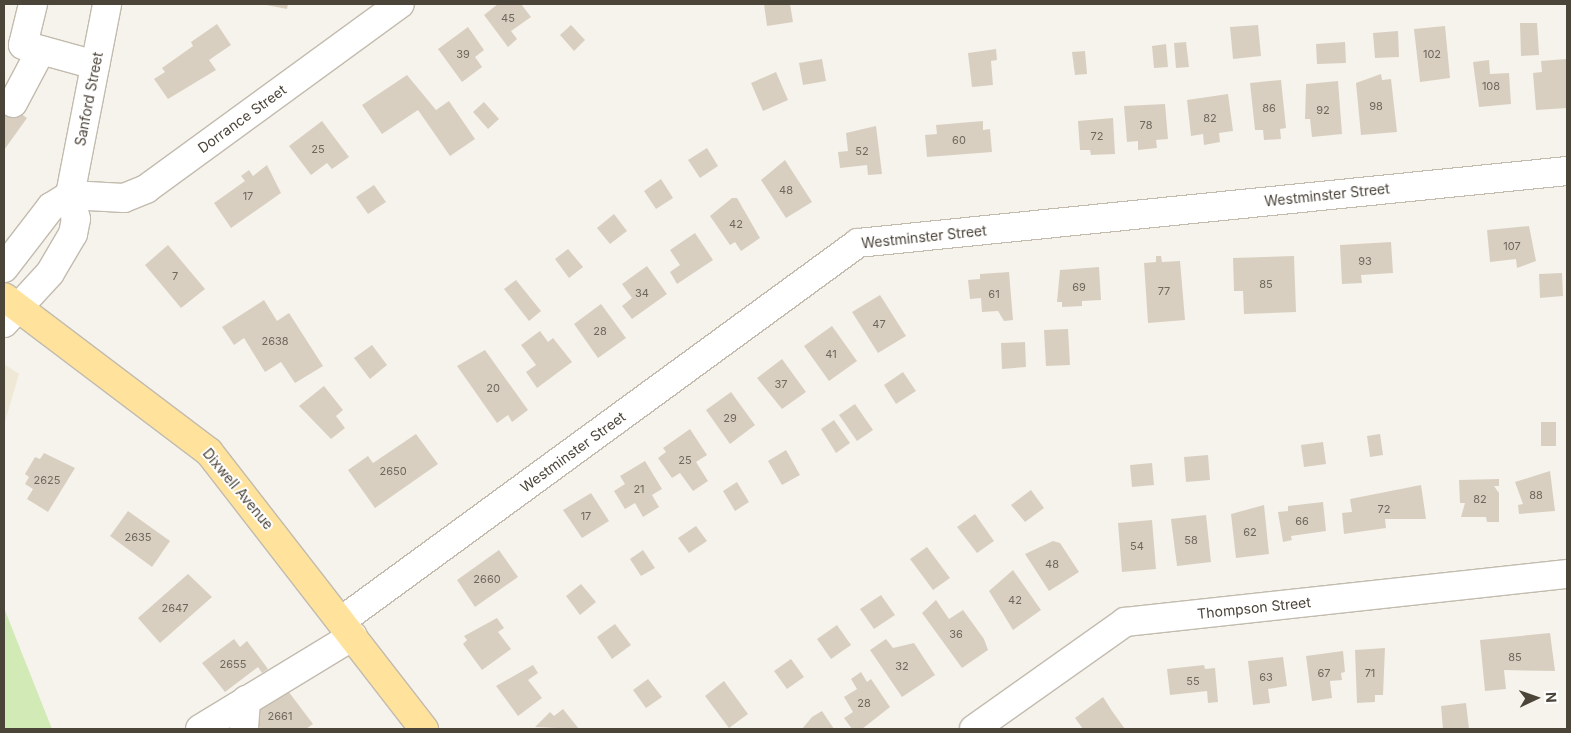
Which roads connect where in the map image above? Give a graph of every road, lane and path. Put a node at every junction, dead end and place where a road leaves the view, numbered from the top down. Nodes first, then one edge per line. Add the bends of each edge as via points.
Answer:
1 (33, 4) edge
2 (107, 4) edge
3 (400, 4) edge
4 (22, 46) edge
5 (95, 65) junction
6 (13, 103) dead end
7 (1567, 171) edge
8 (70, 195) junction
9 (4, 268) edge
10 (8, 309) edge
11 (1567, 574) edge
12 (347, 629) junction
13 (246, 700) junction
14 (200, 729) edge
15 (244, 729) edge
16 (424, 729) edge
17 (974, 729) edge

1 - 4 street
2 - 5 street, Sanford Street
3 - 8 street, Dorrance Street via 146,189 124,198
4 - 5 street
4 - 6 street
5 - 8 street, Sanford Street
7 - 12 street, Westminster Street via 858,243
8 - 9 street via 51,207
8 - 10 street, Sanford Street via 76,218 73,234 50,273
10 - 12 main road, Dixwell Avenue via 209,452
11 - 17 street, Thompson Street via 1125,622
12 - 13 street, Westminster Street
12 - 16 main road, Dixwell Avenue
13 - 14 street, Westminster Street
13 - 15 street

